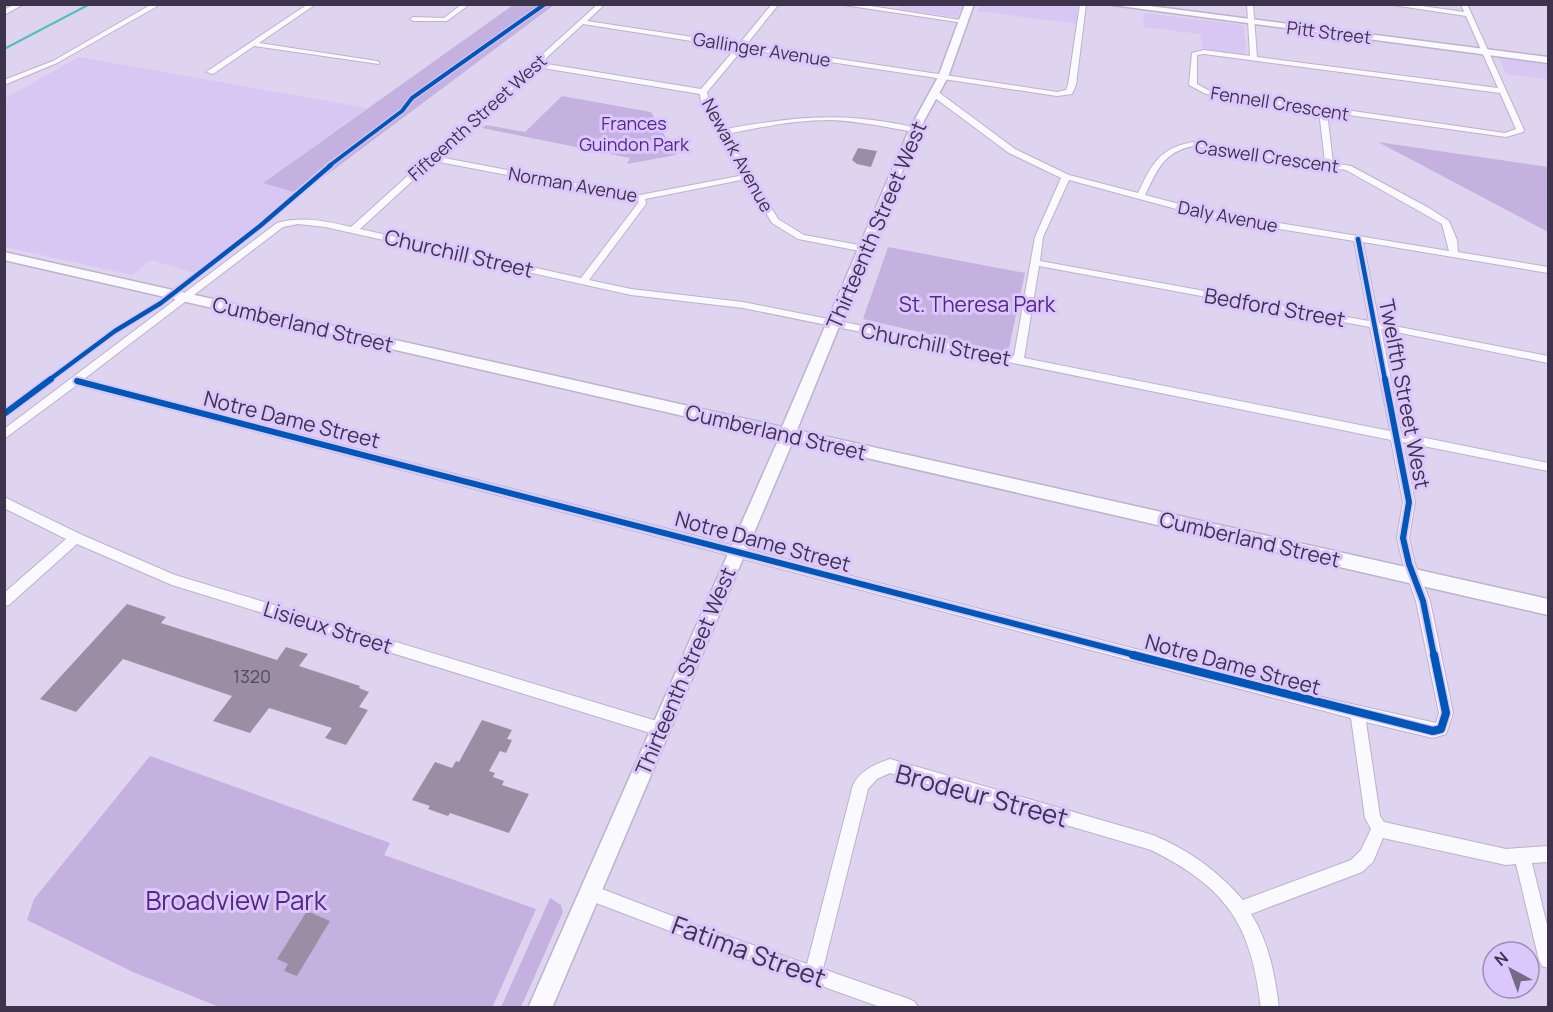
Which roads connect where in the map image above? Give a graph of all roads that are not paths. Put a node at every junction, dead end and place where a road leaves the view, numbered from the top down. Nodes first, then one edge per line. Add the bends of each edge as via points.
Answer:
1 (21, 4) edge
2 (158, 4) edge
3 (313, 4) edge
4 (467, 4) edge
5 (602, 4) edge
6 (776, 4) edge
7 (840, 4) edge
8 (970, 4) edge
9 (1083, 4) edge
10 (1109, 4) edge
11 (1250, 4) edge
12 (1389, 4) edge
13 (1464, 4) edge
14 (1145, 7) edge
15 (4, 13) edge
16 (1467, 14) junction
17 (413, 19) dead end
18 (964, 21) junction
19 (581, 22) junction
20 (1251, 22) junction
21 (254, 44) junction
22 (739, 46) junction
23 (1486, 52) junction
24 (1254, 58) junction
25 (1548, 60) edge
26 (377, 63) dead end
27 (535, 64) junction
28 (210, 72) dead end
29 (943, 77) junction
30 (4, 84) edge
31 (1501, 91) junction
32 (703, 92) junction
33 (934, 93) junction
34 (1323, 110) junction
35 (914, 130) junction
36 (723, 132) junction
37 (433, 158) junction
38 (1329, 164) junction
39 (749, 176) junction
40 (1066, 177) junction
41 (1140, 197) junction
42 (640, 198) junction
43 (353, 230) junction
44 (1358, 239) junction
45 (865, 249) junction
46 (1454, 255) junction
47 (4, 256) edge
48 (1036, 263) junction
49 (1548, 270) edge
50 (583, 281) junction
51 (185, 297) junction
52 (833, 324) junction
53 (1376, 325) junction
54 (1548, 359) edge
55 (1019, 360) junction
56 (77, 381) junction
57 (4, 435) edge
58 (787, 435) junction
59 (1398, 437) junction
60 (1548, 467) edge
61 (4, 502) edge
62 (76, 538) junction
63 (737, 551) junction
64 (1413, 576) junction
65 (4, 602) edge
66 (1548, 607) edge
67 (1359, 714) junction
68 (660, 729) junction
69 (1441, 729) joint
70 (1379, 829) junction
71 (1548, 854) edge
72 (1522, 857) junction
73 (589, 892) junction
74 (1242, 909) junction
75 (1548, 960) edge
76 (813, 974) junction
77 (540, 1008) edge
78 (909, 1008) edge
79 (1270, 1008) edge

1 - 15 street
2 - 30 street via 55,62
3 - 21 street
4 - 17 street via 445,20
5 - 19 street, Fifteenth Street West
6 - 22 street
7 - 18 street
8 - 18 street, Thirteenth Street West
9 - 29 street, Gallinger Avenue via 1069,92 1056,94
10 - 14 street, Pitt Street
11 - 20 street
12 - 16 street
13 - 16 street, Fennell Crescent
14 - 20 street, Pitt Street
16 - 23 street, Fennell Crescent
18 - 29 street, Thirteenth Street West
19 - 22 street, Gallinger Avenue
19 - 27 street, Fifteenth Street West
20 - 23 street, Pitt Street
20 - 24 street
21 - 26 street
21 - 28 street
22 - 29 street, Gallinger Avenue
22 - 32 street
23 - 25 street, Pitt Street
23 - 31 street, Fennell Crescent
24 - 31 street, Fennell Crescent
24 - 34 street, Fennell Crescent via 1196,53 1193,85 1206,92
27 - 32 street, Newark Avenue
27 - 37 street, Fifteenth Street West
29 - 33 street, Thirteenth Street West
31 - 34 street, Fennell Crescent via 1520,130 1513,135
32 - 36 street, Newark Avenue
33 - 35 street, Thirteenth Street West
33 - 40 street, Daly Avenue via 1012,151
34 - 38 street
35 - 36 street via 822,118
35 - 45 street, Thirteenth Street West
36 - 39 street, Newark Avenue
37 - 42 street, Norman Avenue
37 - 43 street, Fifteenth Street West
38 - 41 street, Caswell Crescent via 1178,145 1163,154
38 - 46 street, Caswell Crescent via 1366,176 1446,223
39 - 42 street, Norman Avenue
39 - 45 street, Newark Avenue via 775,221 801,237
40 - 41 street, Daly Avenue
40 - 48 street via 1039,237
41 - 44 street, Daly Avenue via 1206,214
42 - 50 street via 643,202
43 - 50 street, Churchill Street
43 - 51 street, Churchill Street via 310,221 280,225
44 - 46 street, Daly Avenue
44 - 53 street, Twelfth Street West
45 - 52 street, Thirteenth Street West
46 - 49 street, Daly Avenue
47 - 51 street, Cumberland Street
48 - 53 street, Bedford Street
48 - 55 street
50 - 52 street, Churchill Street via 631,292 743,305
51 - 56 street
51 - 58 street, Cumberland Street
52 - 55 street, Churchill Street
52 - 58 street, Thirteenth Street West
53 - 54 street, Bedford Street
53 - 59 street, Twelfth Street West
55 - 59 street, Churchill Street
56 - 57 street
56 - 63 street, Notre Dame Street
58 - 63 street, Thirteenth Street West
58 - 64 street, Cumberland Street
59 - 60 street, Churchill Street
59 - 64 street, Twelfth Street West via 1409,502 1403,538
61 - 62 street, Lisieux Street
62 - 65 street
62 - 68 street, Lisieux Street via 172,580
63 - 67 street, Notre Dame Street
63 - 68 street, Thirteenth Street West
64 - 66 street, Cumberland Street
64 - 69 street, Twelfth Street West via 1428,625 1446,713
67 - 69 street, Notre Dame Street via 1433,731
67 - 70 street via 1373,818
68 - 73 street, Thirteenth Street West
70 - 72 street via 1506,857
70 - 74 street via 1367,856 1356,866
71 - 72 street
72 - 75 street
73 - 76 street, Fatima Street
73 - 77 street, Thirteenth Street West
74 - 76 street, Brodeur Street via 1194,864 1153,843 890,766 872,774 861,785
74 - 79 street via 1260,951
76 - 78 street, Fatima Street

